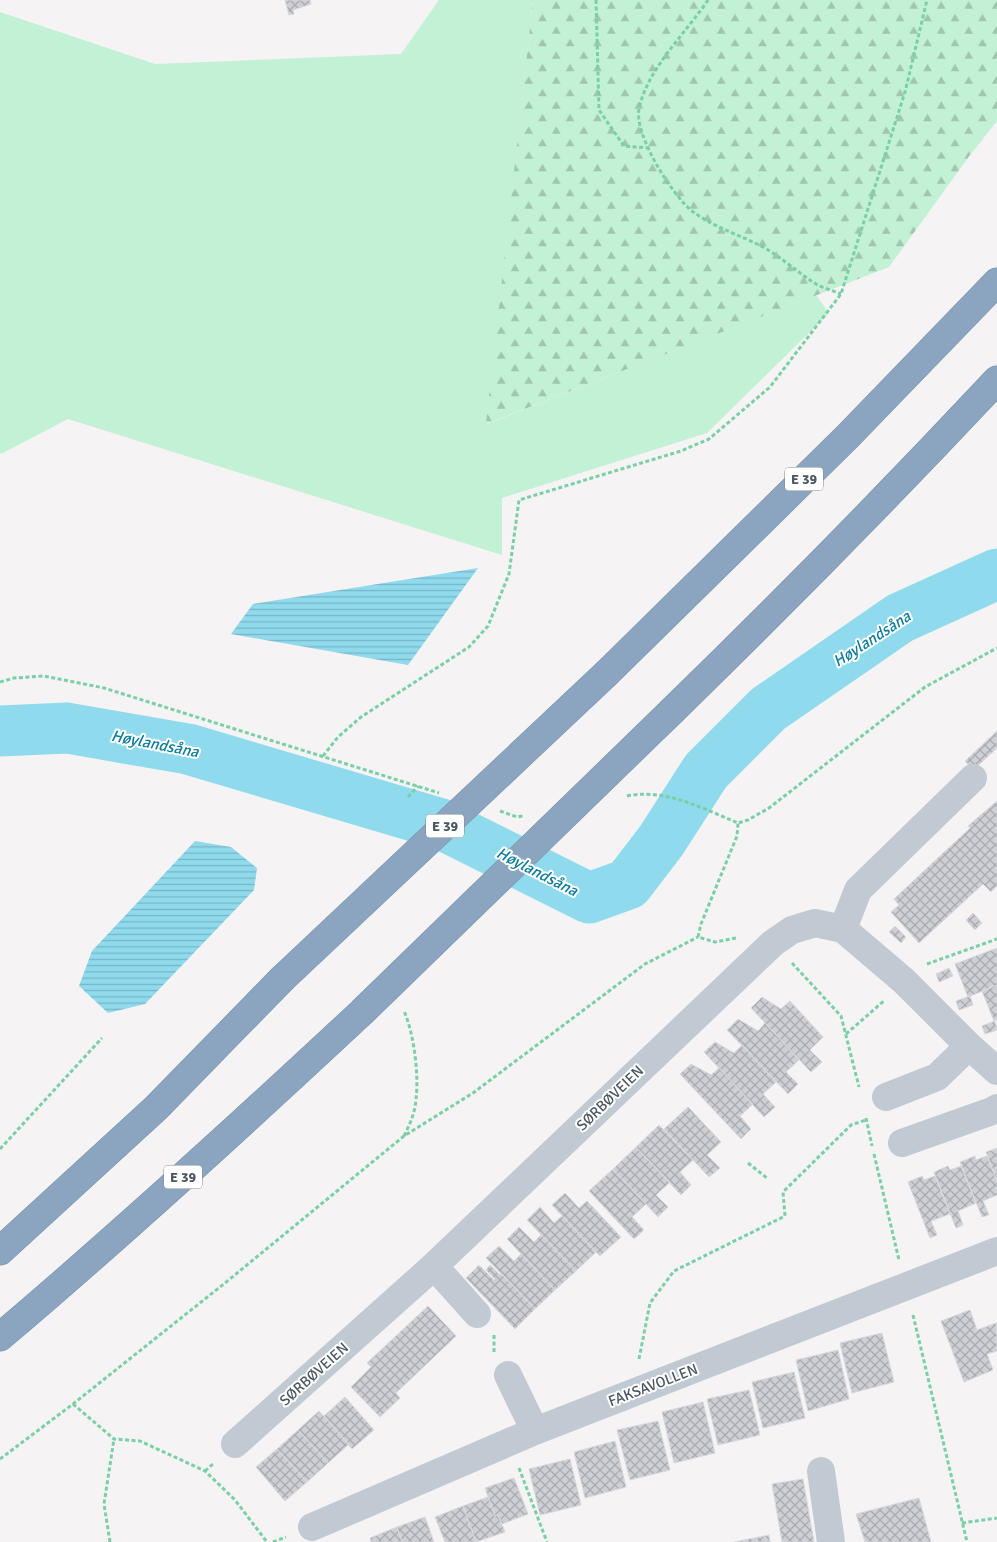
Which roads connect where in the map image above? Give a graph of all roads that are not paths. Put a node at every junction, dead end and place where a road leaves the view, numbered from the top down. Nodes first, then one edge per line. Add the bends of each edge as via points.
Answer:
1 (997, 282) edge
2 (997, 380) edge
3 (973, 778) dead end
4 (843, 929) junction
5 (969, 1046) junction
6 (997, 1071) edge
7 (875, 1103) road end
8 (997, 1108) edge
9 (902, 1143) dead end
10 (0, 1251) edge
11 (997, 1251) edge
12 (434, 1266) junction
13 (477, 1314) road end
14 (0, 1337) edge
15 (508, 1375) road end
16 (535, 1431) junction
17 (235, 1444) dead end
18 (821, 1470) dead end
19 (312, 1527) dead end
20 (830, 1542) edge

1 - 10 highway, E 39, bridge via 848,436 608,673 282,979 156,1108
2 - 14 highway, E 39, bridge via 725,660 362,1012 218,1147
3 - 4 street via 858,890
4 - 5 street via 904,981
4 - 12 street, SØRBØVEIEN via 814,924 792,930 772,942
5 - 6 street
5 - 7 street via 937,1078
8 - 9 street
11 - 16 street, FAKSAVOLLEN
12 - 13 street
12 - 17 street, SØRBØVEIEN
15 - 16 street
16 - 19 street, FAKSAVOLLEN
18 - 20 street

